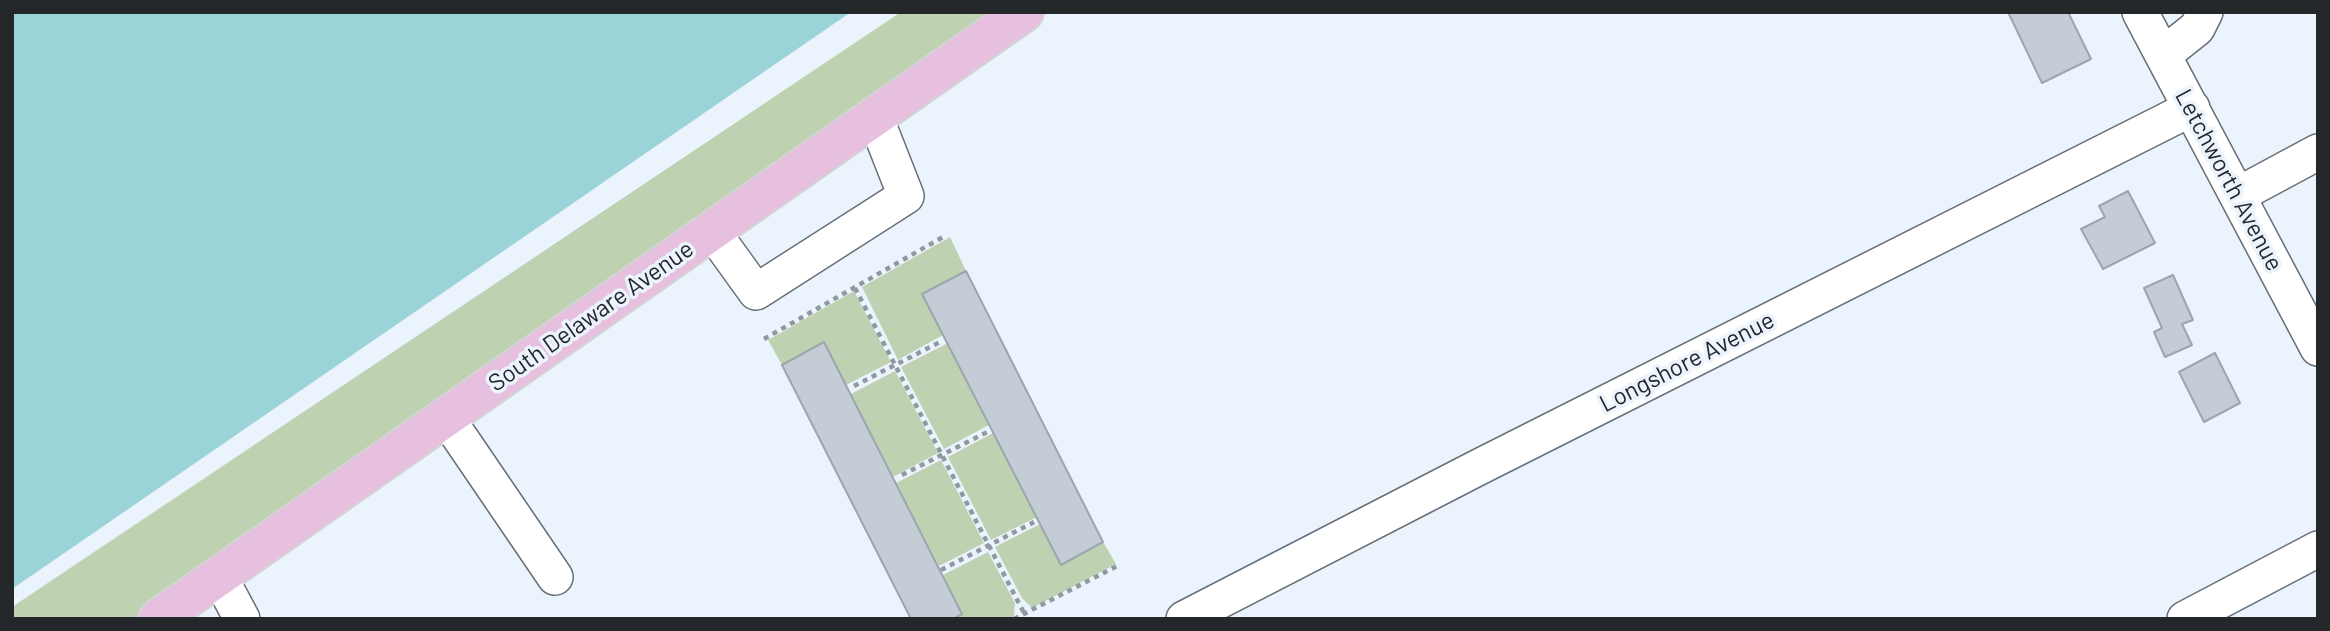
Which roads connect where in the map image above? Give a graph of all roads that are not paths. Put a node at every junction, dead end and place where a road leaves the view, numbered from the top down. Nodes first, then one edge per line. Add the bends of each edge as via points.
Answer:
1 (1024, 12) edge
2 (2140, 12) edge
3 (2205, 12) edge
4 (2163, 55) junction
5 (2192, 108) junction
6 (875, 117) junction
7 (2318, 152) edge
8 (2238, 195) junction
9 (712, 231) junction
10 (2318, 348) edge
11 (446, 417) junction
12 (2318, 549) edge
13 (219, 576) junction
14 (555, 577) dead end
15 (158, 619) edge
16 (242, 619) edge
17 (1184, 619) edge
18 (2185, 619) edge

1 - 6 main road, South Delaware Avenue
2 - 4 street, Letchworth Avenue
3 - 4 street via 2197,28
4 - 5 street, Letchworth Avenue
5 - 8 street, Letchworth Avenue
5 - 17 street, Longshore Avenue
6 - 9 main road, South Delaware Avenue
6 - 9 street via 906,196 756,292
7 - 8 street
8 - 10 street, Letchworth Avenue
9 - 11 main road, South Delaware Avenue
11 - 13 main road, South Delaware Avenue
11 - 14 street
12 - 18 street
13 - 15 main road, South Delaware Avenue
13 - 16 street

